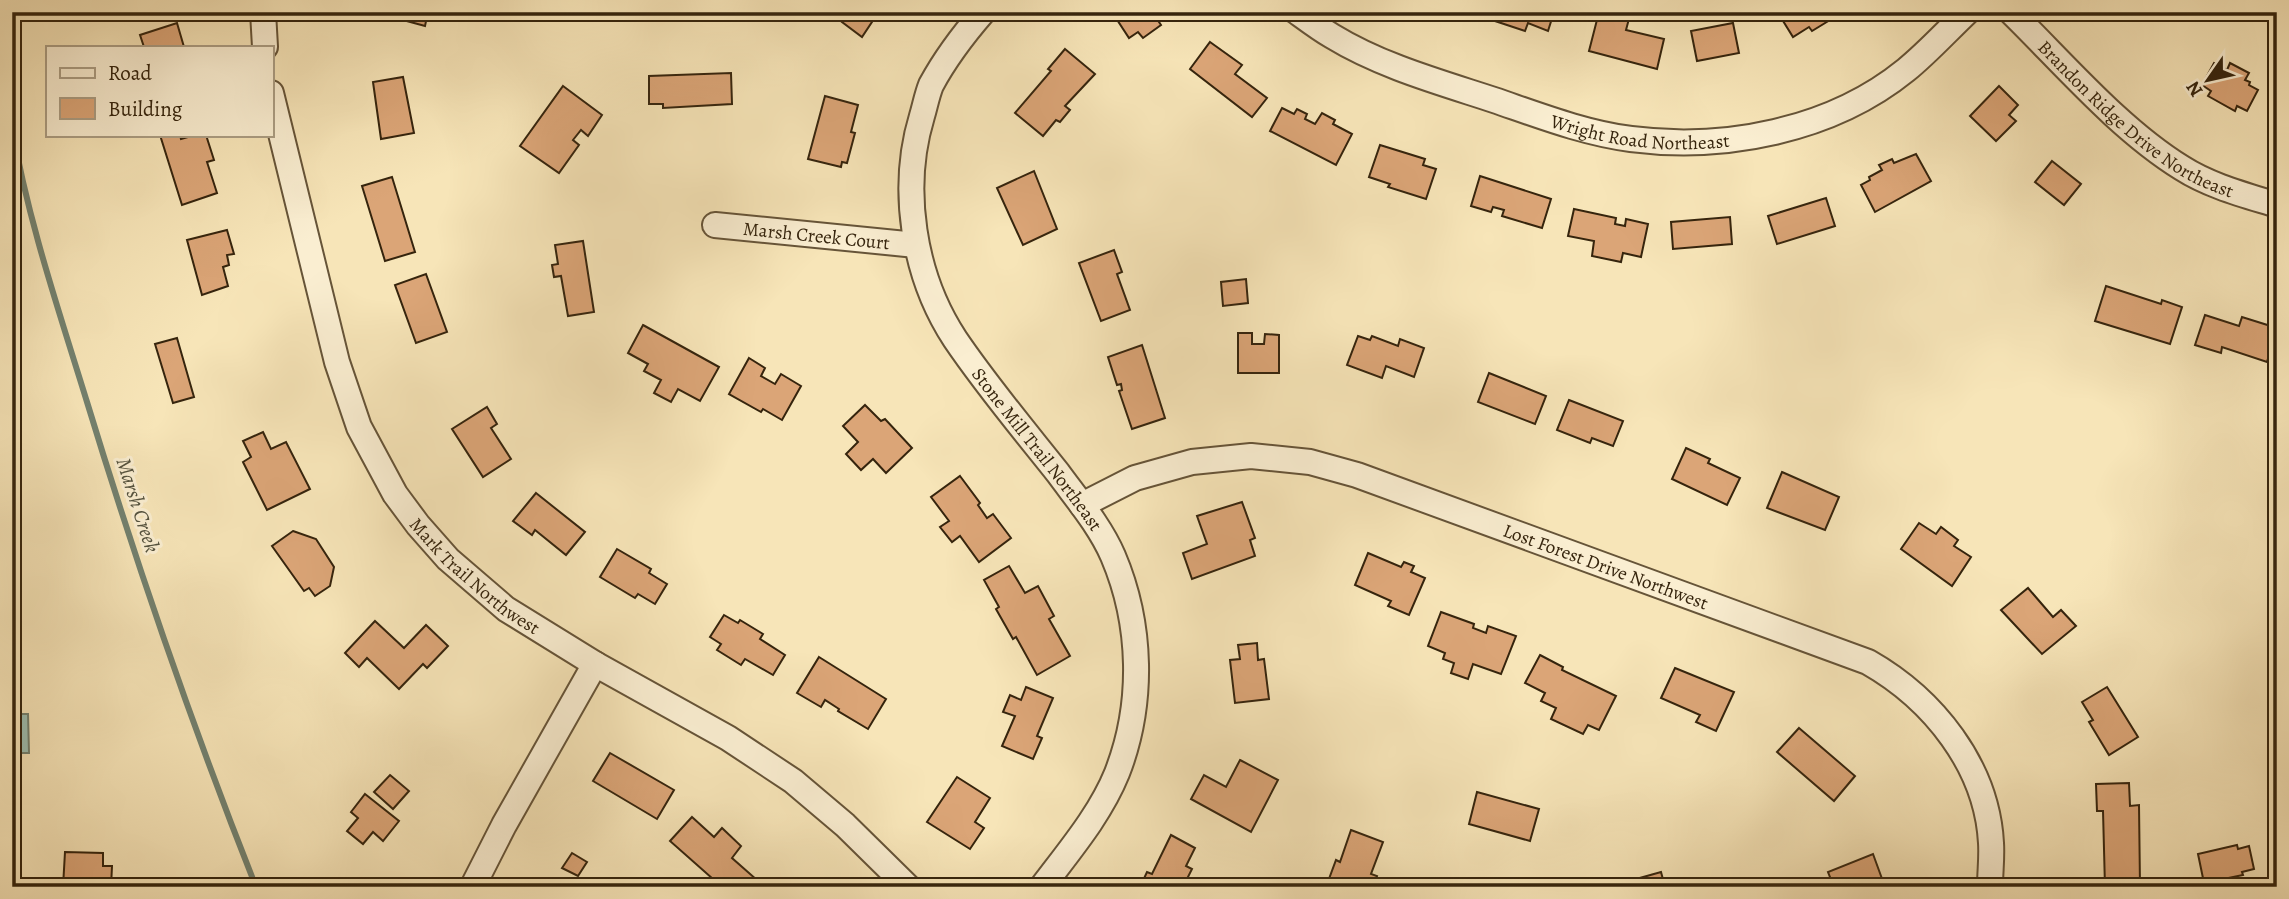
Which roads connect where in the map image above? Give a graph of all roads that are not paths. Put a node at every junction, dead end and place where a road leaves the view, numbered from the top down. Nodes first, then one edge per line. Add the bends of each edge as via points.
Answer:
1 (263, 12) edge
2 (983, 12) edge
3 (1297, 12) edge
4 (1967, 12) edge
5 (2011, 12) edge
6 (265, 46) edge
7 (273, 101) edge
8 (2277, 205) edge
9 (715, 225) dead end
10 (916, 245) junction
11 (1082, 505) junction
12 (595, 664) junction
13 (474, 884) dead end
14 (908, 887) edge
15 (1042, 887) edge
16 (1990, 887) edge

1 - 6 street
2 - 10 street, Stone Mill Trail Northeast via 956,44 930,88 916,134 911,192
3 - 4 street, Wright Road Northeast via 1333,37 1404,70 1571,126 1675,143 1767,134 1831,114 1905,71
5 - 8 street, Brandon Ridge Drive Northeast via 2133,133 2183,169
7 - 12 street, Mark Trail Northwest via 337,362 359,427 396,494 448,559 506,609
9 - 10 street, Marsh Creek Court
10 - 11 street, Stone Mill Trail Northeast via 931,293 954,338
11 - 15 street, Stone Mill Trail Northeast via 1112,555 1131,610 1137,666 1131,728 1117,774 1095,816
11 - 16 street, Lost Forest Drive Northwest via 1135,478 1192,462 1251,456 1310,462 1357,475 1868,662 1911,691 1958,745 1985,810 1991,841
12 - 13 street
12 - 14 street, Mark Trail Northwest via 728,737 793,781

